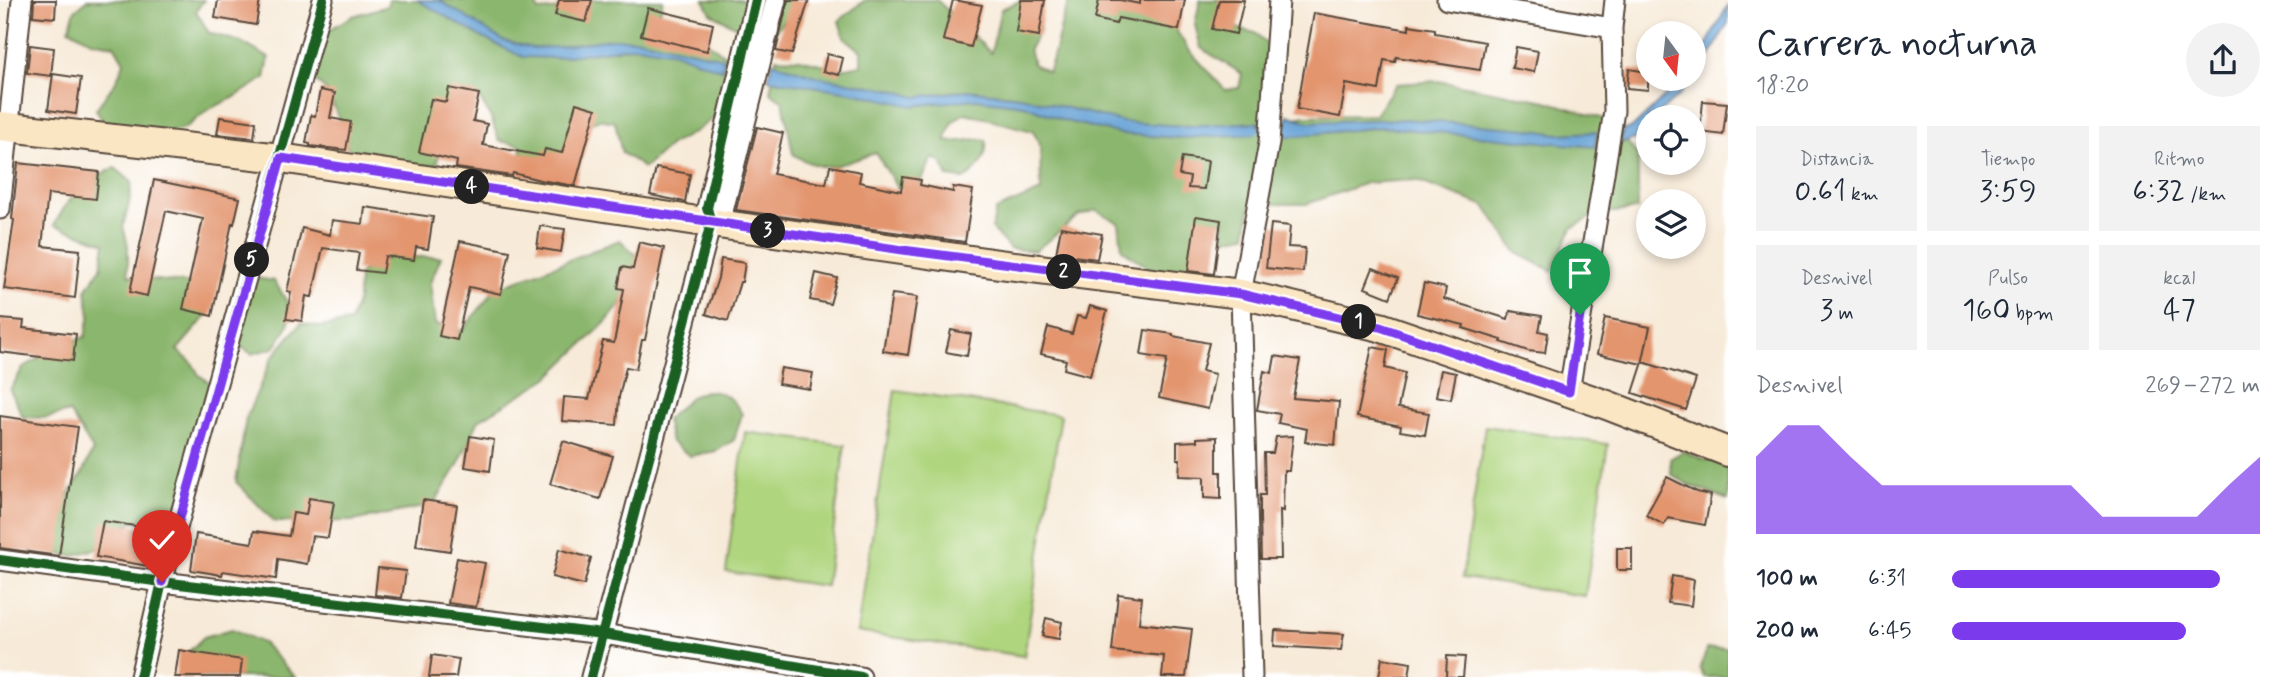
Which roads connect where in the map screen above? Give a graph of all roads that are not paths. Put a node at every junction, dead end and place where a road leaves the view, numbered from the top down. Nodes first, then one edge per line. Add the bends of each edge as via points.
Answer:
1 (22, 0) edge
2 (323, 0) edge
3 (756, 0) edge
4 (776, 0) edge
5 (1279, 0) edge
6 (1447, 0) edge
7 (1615, 0) edge
8 (1612, 28) junction
9 (753, 55) junction
10 (5, 127) edge
11 (281, 158) junction
12 (0, 209) edge
13 (711, 223) junction
14 (1241, 294) junction
15 (1569, 392) junction
16 (1728, 452) edge
17 (0, 560) edge
18 (162, 582) junction
19 (603, 634) junction
20 (140, 677) edge
21 (591, 677) edge
22 (862, 677) edge
23 (1252, 677) edge

1 - 10 street
2 - 11 street
3 - 9 street
4 - 9 street
5 - 14 street via 1269,143
6 - 8 street
7 - 8 street
8 - 15 street via 1614,111
9 - 13 street via 723,211
10 - 11 main road
10 - 12 street
11 - 13 main road
11 - 18 street
13 - 14 main road
13 - 19 street
14 - 15 main road via 1380,327
14 - 23 street
15 - 16 main road
17 - 18 street
18 - 19 street
18 - 20 street
19 - 21 street
19 - 22 street

